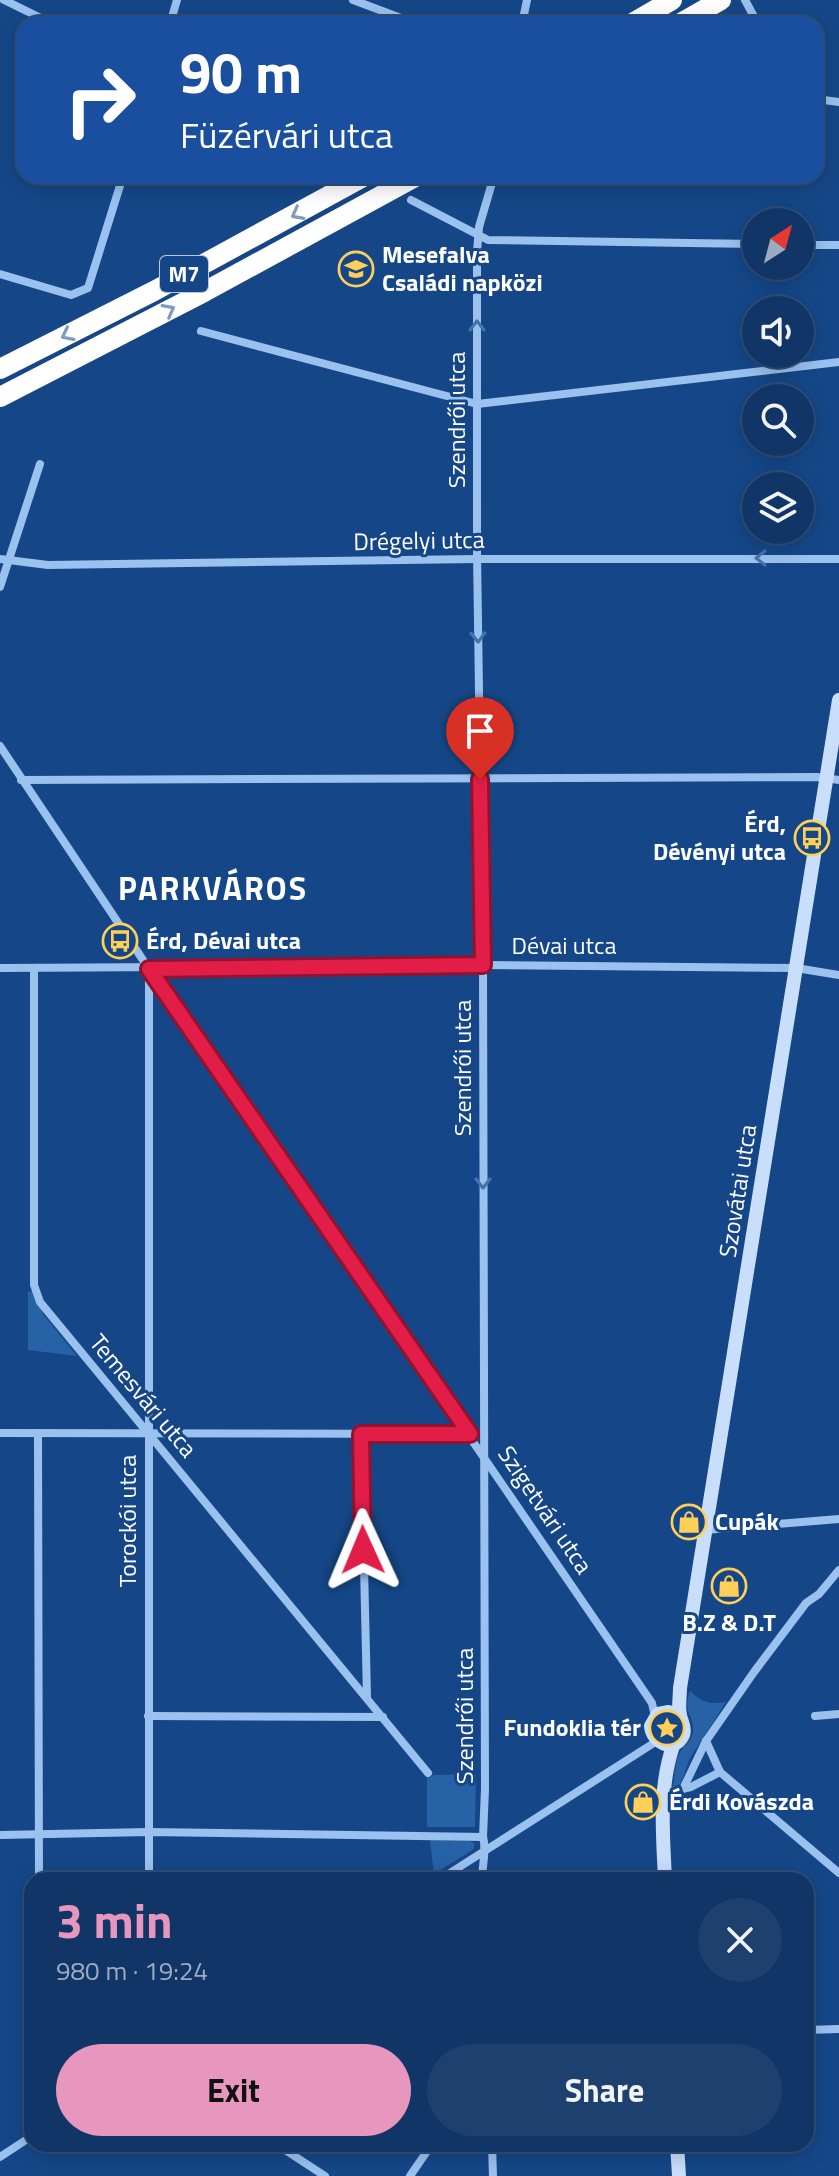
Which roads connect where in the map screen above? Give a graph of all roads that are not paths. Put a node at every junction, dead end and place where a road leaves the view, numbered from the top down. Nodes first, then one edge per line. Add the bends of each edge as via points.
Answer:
1 (4, 0) edge
2 (353, 0) edge
3 (672, 0) edge
4 (721, 0) edge
5 (37, 16) edge
6 (396, 16) edge
7 (645, 16) edge
8 (693, 16) edge
9 (120, 184) edge
10 (350, 184) edge
11 (402, 184) edge
12 (492, 184) edge
13 (411, 200) dead end
14 (479, 237) junction
15 (742, 244) edge
16 (814, 245) edge
17 (839, 245) edge
18 (0, 274) edge
19 (201, 331) dead end
20 (839, 362) edge
21 (0, 369) edge
22 (0, 397) edge
23 (477, 404) junction
24 (40, 464) dead end
25 (477, 559) junction
26 (839, 559) edge
27 (4, 560) edge
28 (0, 587) edge
29 (839, 700) edge
30 (0, 746) edge
31 (480, 775) junction
32 (833, 779) edge
33 (21, 780) junction
34 (483, 965) junction
35 (0, 968) edge
36 (34, 968) junction
37 (796, 968) junction
38 (149, 969) junction
39 (839, 975) edge
40 (0, 1433) edge
41 (38, 1433) junction
42 (148, 1434) junction
43 (361, 1434) junction
44 (470, 1434) junction
45 (484, 1454) junction
46 (839, 1519) edge
47 (705, 1530) junction
48 (839, 1570) edge
49 (367, 1697) junction
50 (663, 1712) junction
51 (839, 1714) edge
52 (148, 1716) junction
53 (815, 1716) dead end
54 (383, 1717) junction
55 (706, 1741) junction
56 (658, 1742) junction
57 (720, 1772) junction
58 (428, 1773) dead end
59 (683, 1789) junction
60 (663, 1793) junction
61 (149, 1832) junction
62 (0, 1835) edge
63 (38, 1835) junction
64 (483, 1837) junction
65 (485, 1851) junction
66 (39, 1872) edge
67 (149, 1872) edge
68 (452, 1872) edge
69 (482, 1872) edge
70 (665, 1872) edge
71 (839, 1873) edge
72 (839, 2029) edge
73 (814, 2030) edge
74 (24, 2141) edge
75 (288, 2152) edge
76 (426, 2152) edge
77 (492, 2152) edge
78 (678, 2152) edge
79 (0, 2157) edge
80 (325, 2176) edge
81 (410, 2176) edge
82 (493, 2176) edge
83 (679, 2176) edge

1 - 5 street
2 - 6 street
3 - 7 highway
4 - 8 highway
9 - 18 street via 88,288 71,295
10 -> 21 highway, M7
22 -> 11 highway, M7
12 - 14 street, Szendrői utca
13 - 14 street
14 - 15 street via 511,242
23 -> 14 street, Szendrői utca
16 - 17 street
19 - 23 street
20 - 23 street
23 - 25 street, Szendrői utca
24 - 27 street
26 -> 25 street, Drégelyi utca
25 - 27 street, Drégelyi utca via 48,565
25 -> 31 street, Szendrői utca
27 - 28 street
29 - 32 street, Szovátai utca
30 - 33 street, Szigetvári utca
31 - 32 street
31 - 33 street
31 - 34 street, Szendrői utca
32 - 37 street, Szovátai utca
33 - 38 street, Szigetvári utca
34 - 37 street, Dévai utca
34 - 38 street, Dévai utca
34 -> 45 street, Szendrői utca
35 - 36 street, Dévai utca
36 - 38 street, Dévai utca
36 - 42 street, Temesvári utca via 34,1285 45,1309
37 - 39 street, Dévai utca
37 - 47 street, Szovátai utca
38 - 42 street, Torockói utca
38 - 44 street, Szigetvári utca
40 - 41 street
41 - 42 street
41 - 63 street
42 - 43 street
42 - 49 street, Temesvári utca
42 - 52 street, Torockói utca
43 - 44 street
43 - 49 street
44 - 45 street, Szigetvári utca
45 - 50 street, Szigetvári utca
45 - 64 street, Szendrői utca
46 - 47 street
47 - 50 street, Szovátai utca via 680,1688
48 - 55 street via 806,1603
49 - 54 street, Temesvári utca
50 - 56 street via 651,1726
50 - 56 street via 684,1727 683,1734
51 - 53 street
52 - 54 street
52 - 61 street, Torockói utca
54 - 58 street, Temesvári utca
55 - 57 street
55 - 59 street
56 - 60 street via 665,1769
56 - 65 street
57 - 59 street
57 - 71 street
59 - 60 street
60 - 70 street
61 - 63 street
61 - 64 street
61 - 67 street, Torockói utca
62 - 63 street
63 - 66 street
64 - 65 street, Szendrői utca
65 - 68 street
65 - 69 street, Szendrői utca
72 - 73 street
74 - 79 street
75 - 80 street
76 - 81 street
77 - 82 street
78 - 83 street

